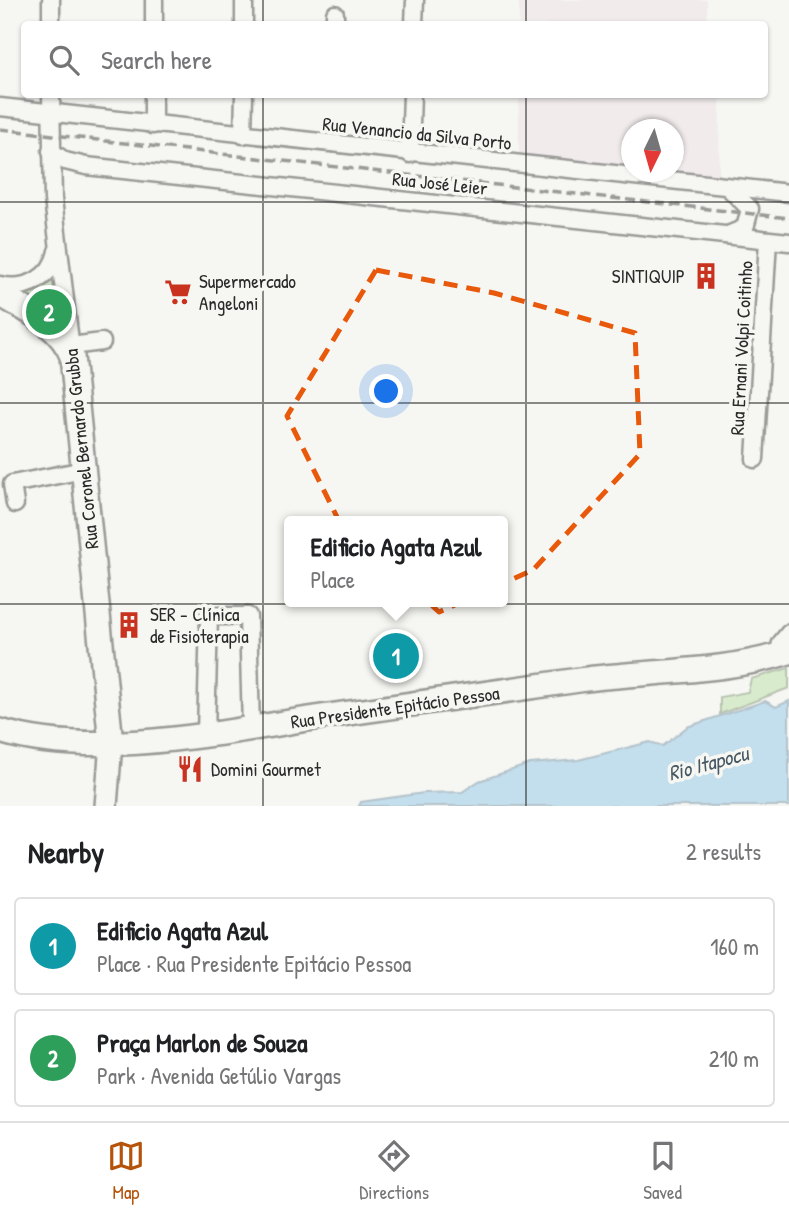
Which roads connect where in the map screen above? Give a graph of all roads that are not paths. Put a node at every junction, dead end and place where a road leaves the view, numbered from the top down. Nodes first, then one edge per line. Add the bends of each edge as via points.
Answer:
1 (51, 0) edge
2 (153, 0) edge
3 (244, 0) edge
4 (415, 0) edge
5 (51, 21) edge
6 (153, 21) edge
7 (244, 21) edge
8 (414, 21) edge
9 (51, 98) edge
10 (153, 98) edge
11 (244, 98) edge
12 (412, 98) edge
13 (0, 107) edge
14 (28, 111) junction
15 (50, 113) junction
16 (69, 115) junction
17 (153, 125) junction
18 (243, 135) junction
19 (50, 143) junction
20 (410, 154) junction
21 (86, 166) junction
22 (728, 187) junction
23 (781, 192) edge
24 (53, 199) junction
25 (750, 215) junction
26 (725, 236) junction
27 (768, 240) junction
28 (789, 242) edge
29 (58, 245) junction
30 (41, 278) junction
31 (0, 285) edge
32 (64, 287) junction
33 (0, 294) edge
34 (102, 342) dead end
35 (72, 351) junction
36 (755, 459) dead end
37 (84, 470) junction
38 (15, 504) dead end
39 (789, 633) edge
40 (784, 653) edge
41 (251, 728) junction
42 (0, 732) edge
43 (206, 734) junction
44 (111, 743) junction
45 (106, 806) edge

1 - 5 street
2 - 6 street
3 - 7 street
4 - 8 street
9 - 15 street, Rua Coronel Bernardo Grubba
10 - 17 street
11 - 18 street
12 - 20 street
13 - 14 street, Rua Venancio da Silva Porto
14 - 15 street, Rua Venancio da Silva Porto
14 - 19 street
15 - 16 street, Rua Venancio da Silva Porto
15 - 19 street, Rua Coronel Bernardo Grubba
16 - 17 street, Rua Venancio da Silva Porto
16 - 19 street via 60,120
17 - 18 street, Rua Venancio da Silva Porto
18 - 20 street, Rua Venancio da Silva Porto
19 - 21 street, Rua José Leier via 65,161
19 - 24 street, Rua Coronel Bernardo Grubba
20 - 22 street, Rua Venancio da Silva Porto
21 - 24 street via 65,175
21 - 26 street, Rua José Leier
22 - 23 street, Rua Venancio da Silva Porto
22 - 25 street
23 - 25 street
24 - 29 street, Rua Coronel Bernardo Grubba
25 - 26 street via 743,231
25 - 27 street via 760,235
26 - 27 street, Rua José Leier
27 - 28 street, Rua José Leier
27 - 36 street, Rua Ernani Volpi Coitinho
29 - 30 street via 54,262
29 - 32 street, Rua Coronel Bernardo Grubba
30 - 31 street via 23,286
30 - 32 street via 54,277
32 - 35 street, Rua Coronel Bernardo Grubba
33 - 35 highway via 54,328
34 - 35 street
35 - 37 highway, Rua Coronel Bernardo Grubba
37 - 38 street via 12,484
37 - 44 highway, Rua Coronel Bernardo Grubba
39 - 40 street via 781,643
40 - 41 highway, Rua Presidente Epitácio Pessoa via 718,669 601,677
41 - 43 highway, Rua Presidente Epitácio Pessoa
41 - 43 street via 248,616 209,616
42 - 44 highway, Rua Presidente Epitácio Pessoa via 41,741
43 - 44 highway, Rua Presidente Epitácio Pessoa
44 - 45 main road

